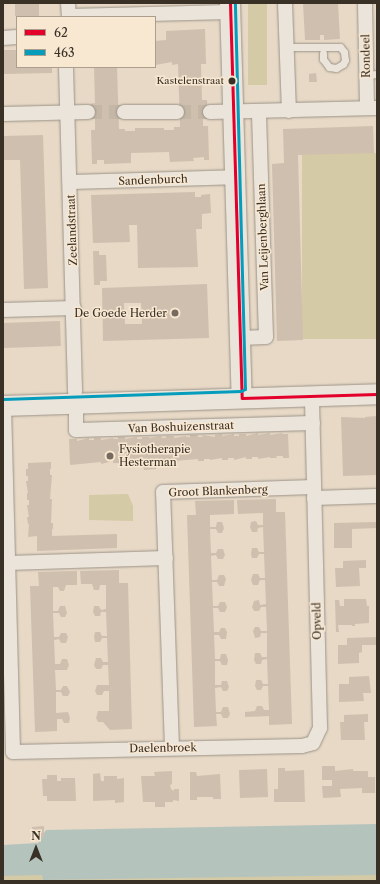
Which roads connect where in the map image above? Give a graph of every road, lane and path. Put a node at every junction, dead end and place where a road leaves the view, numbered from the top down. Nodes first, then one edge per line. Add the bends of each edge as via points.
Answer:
1 (68, 3) edge
2 (285, 3) edge
3 (365, 3) edge
4 (230, 8) edge
5 (69, 16) edge
6 (87, 16) edge
7 (16, 37) edge
8 (3, 38) edge
9 (287, 47) junction
10 (323, 53) dead end
11 (66, 68) edge
12 (372, 75) edge
13 (372, 108) edge
14 (289, 111) junction
15 (68, 112) junction
16 (88, 112) tunnel mouth
17 (124, 112) tunnel mouth
18 (176, 112) tunnel mouth
19 (210, 112) tunnel mouth
20 (232, 112) junction
21 (259, 112) junction
22 (3, 114) edge
23 (235, 177) junction
24 (70, 182) junction
25 (74, 308) junction
26 (3, 310) edge
27 (240, 338) junction
28 (377, 383) edge
29 (312, 390) junction
30 (241, 392) junction
31 (3, 394) edge
32 (377, 394) edge
33 (75, 398) junction
34 (3, 406) edge
35 (313, 423) junction
36 (314, 493) junction
37 (377, 496) edge
38 (166, 558) junction
39 (8, 563) junction
40 (313, 743) joint
41 (172, 748) junction

1 - 5 street
2 - 9 street
3 - 12 street, Rondeel
4 - 6 street
4 - 20 street
7 - 8 street
9 - 10 lane via 340,47 345,60 336,68 329,67 323,59
9 - 14 street
11 - 15 street, Zeelandstraat
12 - 13 street, Rondeel
13 - 14 street
14 - 21 street
15 - 16 street
15 - 22 street
15 - 24 street, Zeelandstraat
17 - 18 street
19 - 20 street
20 - 21 street
20 - 23 street
21 - 27 street, Van Leijenberghlaan via 266,337
23 - 24 street, Sandenburch
23 - 27 street
24 - 25 street, Zeelandstraat
25 - 26 street
25 - 33 street, Zeelandstraat
27 - 30 street
28 - 29 street
29 - 30 street
29 - 32 street
29 - 35 street, Opveld
30 - 33 street
31 - 33 street
31 - 34 street
33 - 34 street
33 - 35 street, Van Boshuizenstraat via 76,430
34 - 39 street
35 - 36 street, Opveld
36 - 37 street
36 - 38 street, Groot Blankenberg via 163,492
36 - 40 street, Opveld via 320,728
38 - 39 street
38 - 41 street, Groot Blankenberg
39 - 41 street, Daelenbroek via 13,752
40 - 41 street, Daelenbroek via 302,746

